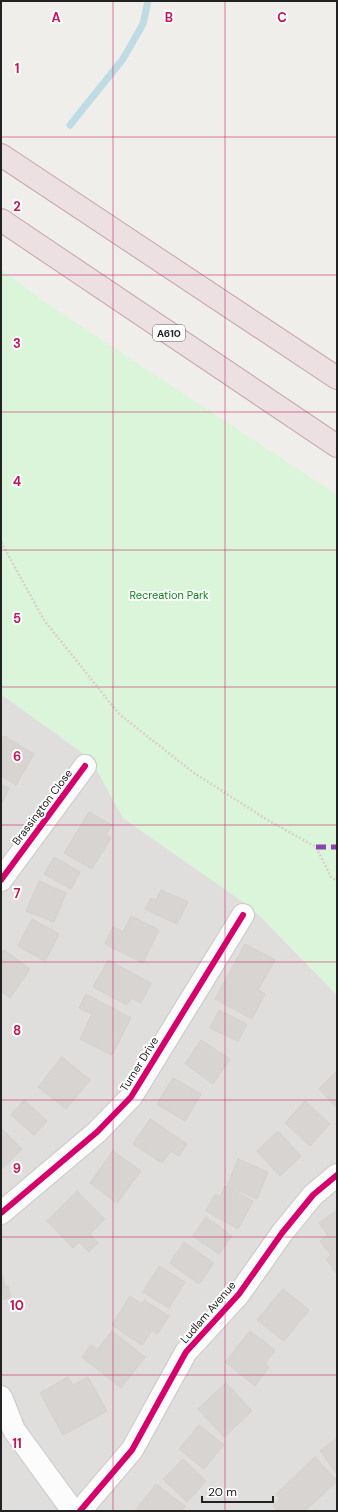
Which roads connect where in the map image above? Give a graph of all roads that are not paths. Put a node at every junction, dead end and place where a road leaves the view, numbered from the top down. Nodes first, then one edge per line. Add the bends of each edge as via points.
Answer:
1 (1, 155) edge
2 (1, 220) edge
3 (337, 378) edge
4 (337, 446) edge
5 (85, 766) dead end
6 (1, 880) edge
7 (243, 915) dead end
8 (337, 1175) edge
9 (1, 1213) edge
10 (3, 1406) edge
11 (73, 1511) edge
12 (80, 1511) edge

1 - 3 highway
2 - 4 highway, A610
5 - 6 street, Brassington Close
7 - 9 street, Turner Drive via 131,1097 97,1132
8 - 12 street, Ludlam Avenue via 313,1195 282,1233 239,1294 186,1352 132,1450
10 - 11 street via 14,1430

